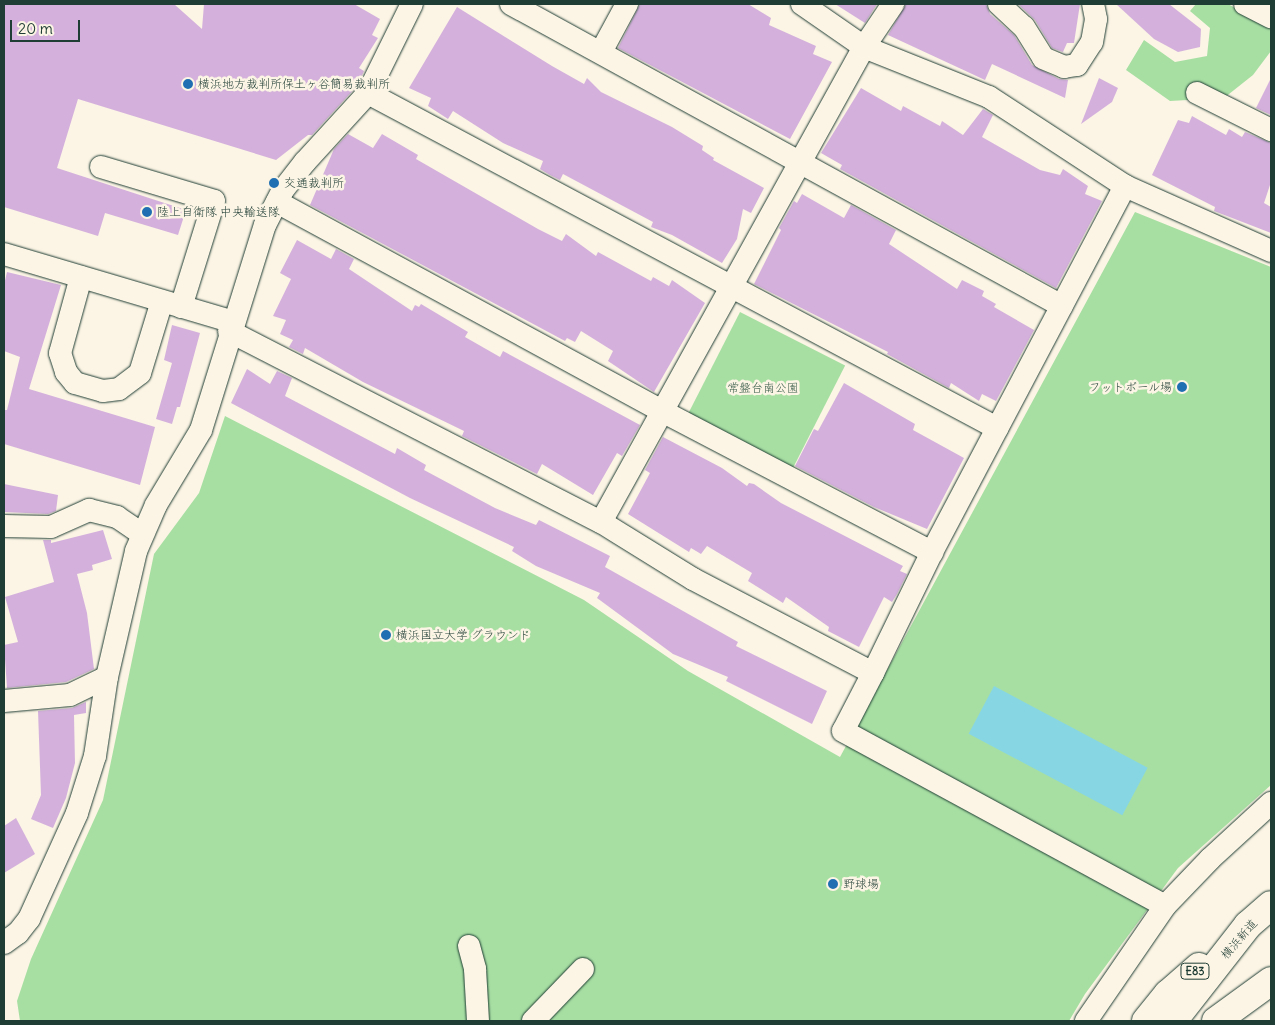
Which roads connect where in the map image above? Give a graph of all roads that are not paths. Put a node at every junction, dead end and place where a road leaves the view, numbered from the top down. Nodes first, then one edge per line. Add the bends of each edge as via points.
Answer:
1 (511, 4) edge
2 (628, 4) edge
3 (802, 4) edge
4 (893, 4) edge
5 (999, 4) edge
6 (1093, 4) edge
7 (1246, 4) edge
8 (406, 5) edge
9 (1271, 17) edge
10 (864, 46) junction
11 (601, 52) junction
12 (368, 93) junction
13 (1197, 93) dead end
14 (1271, 130) edge
15 (802, 161) junction
16 (101, 167) dead end
17 (1125, 186) junction
18 (277, 202) junction
19 (1271, 251) edge
20 (4, 254) edge
21 (81, 277) junction
22 (732, 286) junction
23 (172, 304) junction
24 (1062, 306) junction
25 (231, 326) junction
26 (662, 411) junction
27 (997, 428) junction
28 (602, 522) junction
29 (4, 526) edge
30 (142, 534) junction
31 (932, 552) junction
32 (873, 673) junction
33 (106, 677) junction
34 (4, 701) edge
35 (1271, 803) edge
36 (1271, 905) edge
37 (1165, 906) junction
38 (1248, 925) junction
39 (4, 943) edge
40 (468, 946) dead end
41 (583, 969) dead end
42 (1271, 981) edge
43 (478, 1021) edge
44 (533, 1021) edge
45 (1086, 1021) edge
46 (1146, 1021) edge
47 (1173, 1021) edge
48 (1216, 1021) edge

1 - 11 street
2 - 11 street
3 - 10 street
4 - 10 street
5 - 6 street via 1024,27 1044,58 1064,67 1077,65 1092,42 1096,20
7 - 9 street
8 - 12 street
10 - 15 street
10 - 17 street via 989,97
11 - 15 street
12 - 18 street via 305,162
12 - 22 street
13 - 14 street
15 - 22 street
15 - 24 street
16 - 23 street via 214,202
17 - 19 street
17 - 24 street
18 - 25 street via 265,225
18 - 26 street
20 - 21 street
21 - 23 street
21 - 23 street via 60,353 66,372 75,383 103,392 119,389 140,373
22 - 26 street
22 - 27 street
23 - 25 street
24 - 27 street
25 - 28 street
25 - 30 street via 200,430
26 - 28 street
26 - 31 street
27 - 31 street
28 - 32 street via 693,579
29 - 30 street via 51,527 89,510 117,517
30 - 33 street
31 - 32 street
32 - 37 street via 843,732
33 - 34 street via 70,695
33 - 39 street via 95,756 77,813 29,919
35 - 37 street
36 - 38 highway, 横浜新道 / E83
37 - 45 street
38 - 46 highway, E83 via 1168,994
38 - 47 highway, 横浜新道 / E83
40 - 43 street via 475,969
41 - 44 street
42 - 48 highway

